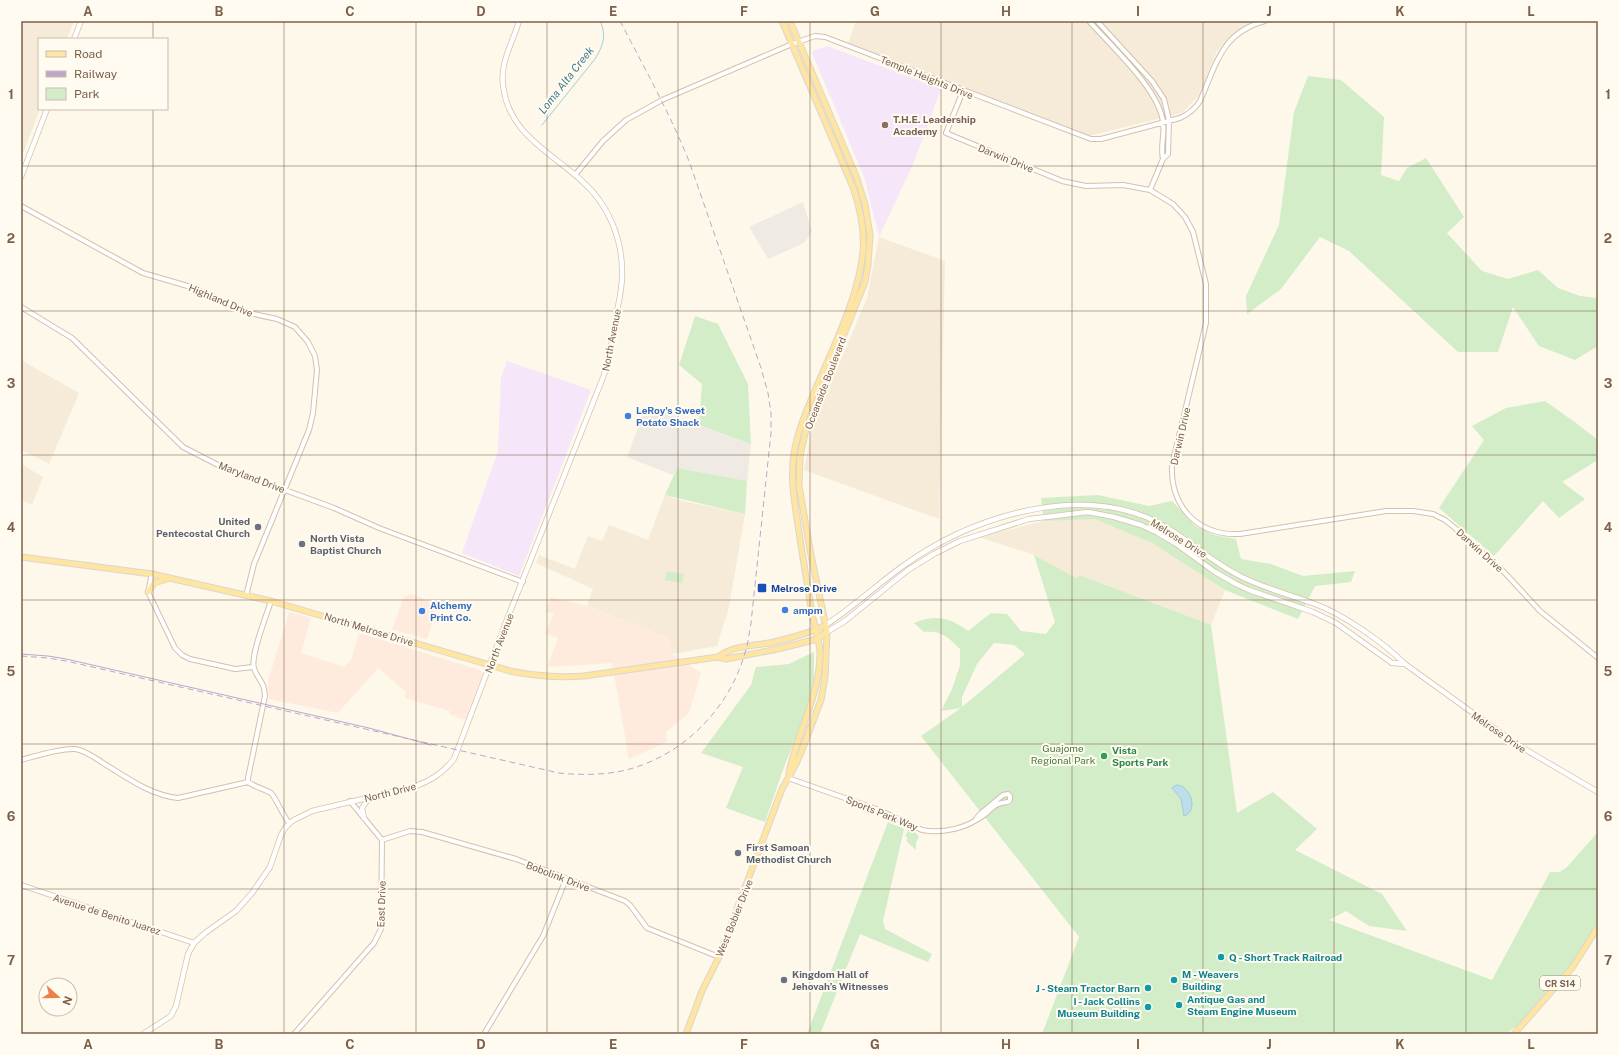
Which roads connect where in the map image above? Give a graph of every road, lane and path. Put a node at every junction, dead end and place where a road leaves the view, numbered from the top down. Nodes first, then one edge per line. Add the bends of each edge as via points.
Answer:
1 (81, 21) edge
2 (519, 21) edge
3 (782, 21) edge
4 (790, 21) edge
5 (1089, 21) edge
6 (1097, 21) edge
7 (1265, 21) edge
8 (74, 38) edge
9 (799, 41) junction
10 (792, 44) junction
11 (963, 91) junction
12 (47, 110) edge
13 (1169, 120) junction
14 (1163, 121) junction
15 (1163, 159) junction
16 (21, 175) edge
17 (575, 175) junction
18 (1150, 190) junction
19 (21, 206) edge
20 (862, 256) junction
21 (864, 284) junction
22 (21, 307) edge
23 (284, 489) junction
24 (798, 524) junction
25 (811, 555) junction
26 (21, 556) edge
27 (152, 574) junction
28 (170, 578) junction
29 (522, 582) junction
30 (148, 592) junction
31 (246, 596) junction
32 (271, 601) junction
33 (824, 626) junction
34 (815, 630) junction
35 (827, 632) junction
36 (817, 639) junction
37 (718, 656) junction
38 (1598, 658) edge
39 (1405, 664) junction
40 (490, 665) junction
41 (253, 667) junction
42 (466, 728) joint
43 (21, 760) edge
44 (788, 778) junction
45 (248, 782) junction
46 (1598, 792) edge
47 (371, 796) junction
48 (350, 801) junction
49 (364, 818) junction
50 (976, 819) junction
51 (289, 823) junction
52 (382, 840) junction
53 (566, 879) junction
54 (21, 885) edge
55 (1598, 927) edge
56 (194, 943) junction
57 (719, 957) junction
58 (143, 1034) edge
59 (294, 1034) edge
60 (484, 1034) edge
61 (686, 1034) edge
62 (1514, 1034) edge

1 - 8 main road
2 - 17 main road, North Avenue via 503,70 505,99 511,115 524,133
3 - 10 main road, Oceanside Boulevard
4 - 9 main road, Oceanside Boulevard
5 - 14 street via 1144,81 1156,99
6 - 13 street via 1152,81 1164,99
7 - 13 street, Temple Heights Drive via 1244,28 1230,39 1196,107 1184,116
9 - 10 street, Temple Heights Drive
9 - 11 street, Temple Heights Drive via 820,36
9 - 21 main road, Oceanside Boulevard via 856,176 865,204 870,235
10 - 17 street, Temple Heights Drive via 662,100 626,120 603,141
10 - 20 main road, Oceanside Boulevard via 853,187 862,223
11 - 14 street, Temple Heights Drive via 1091,139 1101,139
11 - 18 street, Darwin Drive via 946,133 1062,181 1086,186 1123,185
12 - 16 main road
13 - 14 street, Temple Heights Drive
13 - 15 street via 1168,154
14 - 15 street
15 - 18 street
17 - 29 main road, North Avenue via 594,193 613,224 621,255 621,287 610,357 604,375
18 - 38 street, Darwin Drive via 1173,204 1185,217 1197,242 1206,284 1206,323 1172,465 1174,490 1178,502 1186,513 1209,530 1232,535 1386,511 1432,514 1450,523 1505,573 1540,611
19 - 23 street, Highland Drive via 143,273 191,287 250,313 286,322 301,332 315,356 313,413 304,443
20 - 21 main road via 865,263 862,276
20 - 24 main road, Oceanside Boulevard via 858,280 846,314 800,427 792,472
21 - 25 main road, Oceanside Boulevard via 806,429 800,456 799,486
22 - 23 street, Maryland Drive via 72,338 183,446 220,466
23 - 29 street, Maryland Drive
23 - 31 street, Highland Drive via 254,564
24 - 25 main road via 803,526
24 - 34 main road, Oceanside Boulevard
25 - 33 main road, Oceanside Boulevard
26 - 27 main road, North Melrose Drive
27 - 28 main road, North Melrose Drive
27 - 30 street
28 - 30 main road via 154,583
28 - 31 main road, North Melrose Drive
29 - 40 main road, North Avenue
30 - 41 street via 175,648 182,655 235,669
31 - 32 main road, North Melrose Drive
32 - 40 main road, North Melrose Drive
32 - 41 street
33 - 34 main road, Melrose Drive
33 - 35 main road, Oceanside Boulevard
33 - 39 main road, Melrose Drive via 903,566 956,536 992,520 1028,511 1062,505 1091,504 1145,517 1181,536 1240,577 1317,604 1341,616
34 - 36 main road, Oceanside Boulevard
34 - 37 main road, North Melrose Drive via 776,642 726,650
35 - 36 main road, Melrose Drive
35 - 39 main road, Melrose Drive via 845,621 908,570 960,541 1029,519 1088,512 1151,529 1236,584 1313,612 1336,623 1392,663
35 - 44 main road, Oceanside Boulevard via 821,700
36 - 37 main road, North Melrose Drive via 744,656 726,659
36 - 44 main road, Oceanside Boulevard via 820,650 818,678
37 - 40 main road, North Melrose Drive via 567,677 530,675
39 - 46 main road, Melrose Drive via 1516,744
40 - 42 main road, North Avenue
41 - 45 street via 263,683 265,692
42 - 47 main road, North Drive via 454,759 442,773 413,787
43 - 45 street via 69,749 78,750 151,791 167,797 178,798
44 - 50 street, Sports Park Way via 879,810 922,830 954,829
44 - 57 main road, West Bobier Drive
45 - 51 street via 272,793
47 - 48 main road, North Drive
47 - 49 main road via 362,808
48 - 49 street
48 - 51 main road, North Drive via 312,811
49 - 52 street
50 - 50 street, Sports Park Way via 1000,802 1008,802 1010,796 1003,795
51 - 56 main road via 281,835 270,867 254,890 236,911
52 - 53 street, Bobolink Drive via 410,831 422,832 516,860
52 - 59 street, East Drive via 380,934
53 - 57 street, Bobolink Drive via 625,901 651,931
53 - 60 street via 543,936
54 - 56 street, Avenue de Benito Juarez
55 - 62 main road, CR S14 via 1572,968
56 - 58 main road via 188,954 176,1006 171,1016
57 - 61 main road, West Bobier Drive via 702,991

